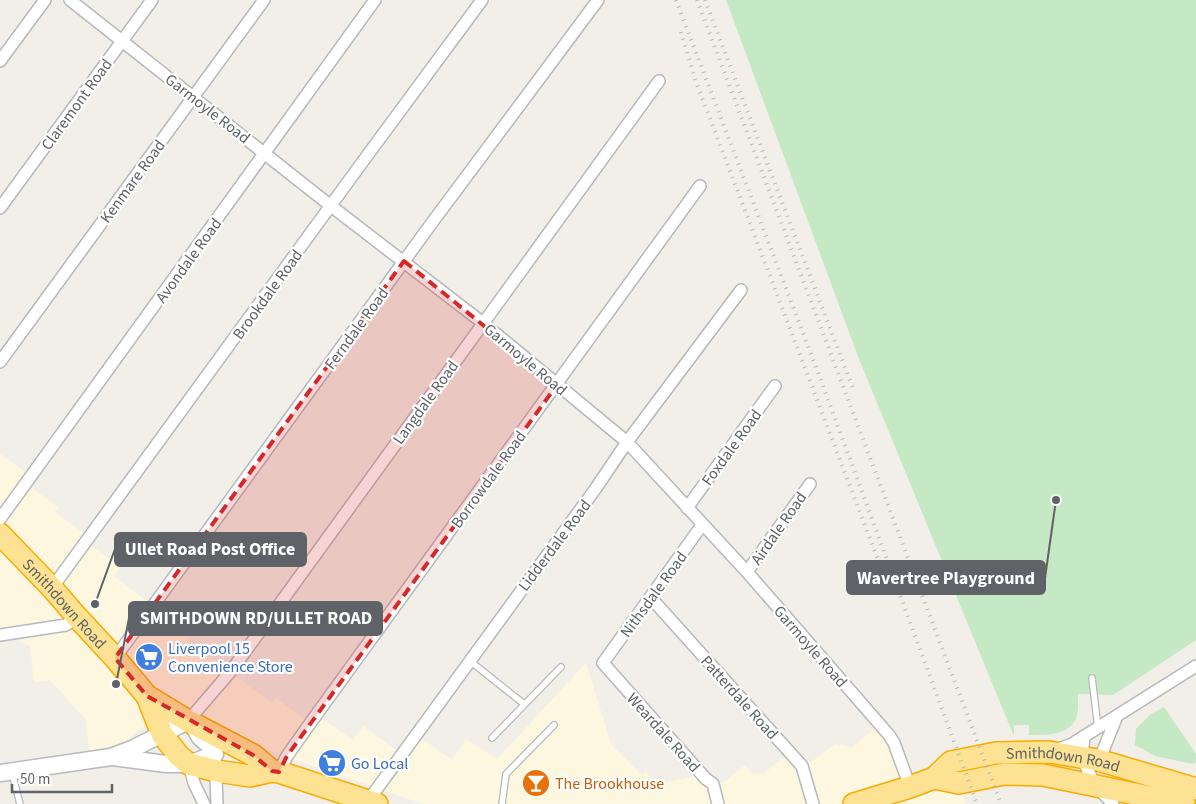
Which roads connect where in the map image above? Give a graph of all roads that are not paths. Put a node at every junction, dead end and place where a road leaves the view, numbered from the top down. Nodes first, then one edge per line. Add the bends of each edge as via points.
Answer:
1 (44, 0) edge
2 (70, 0) edge
3 (152, 0) edge
4 (264, 0) edge
5 (375, 0) edge
6 (482, 0) edge
7 (598, 0) edge
8 (122, 42) junction
9 (0, 62) edge
10 (659, 81) dead end
11 (194, 97) junction
12 (265, 153) junction
13 (700, 186) dead end
14 (331, 206) junction
15 (0, 208) edge
16 (404, 261) junction
17 (741, 290) dead end
18 (483, 323) junction
19 (0, 362) edge
20 (556, 385) junction
21 (775, 386) dead end
22 (627, 442) junction
23 (810, 484) dead end
24 (687, 508) junction
25 (0, 519) edge
26 (702, 525) junction
27 (0, 534) edge
28 (747, 572) junction
29 (52, 588) junction
30 (651, 598) junction
31 (77, 618) junction
32 (0, 635) edge
33 (116, 658) junction
34 (470, 661) junction
35 (603, 663) joint
36 (1196, 666) edge
37 (560, 667) dead end
38 (1092, 678) dead end
39 (147, 696) junction
40 (524, 704) junction
41 (1117, 716) junction
42 (188, 721) junction
43 (554, 725) dead end
44 (1098, 728) junction
45 (162, 734) junction
46 (1084, 736) junction
47 (492, 738) dead end
48 (1049, 752) junction
49 (111, 757) junction
50 (1090, 759) junction
51 (216, 763) junction
52 (188, 764) junction
53 (6, 772) edge
54 (275, 772) junction
55 (934, 778) junction
56 (1096, 785) junction
57 (1196, 789) edge
58 (898, 795) edge
59 (372, 802) edge
60 (20, 804) edge
61 (204, 804) edge
62 (217, 804) edge
63 (502, 804) edge
64 (718, 804) edge
65 (813, 804) edge
66 (854, 804) edge
67 (1113, 804) edge
68 (1184, 804) edge

1 - 9 street
2 - 8 street, Garmoyle Road
3 - 8 street, Claremont Road
4 - 11 street, Kenmare Road
5 - 12 street, Avondale Road
6 - 14 street, Brookdale Road
7 - 16 street, Ferndale Road
8 - 11 street, Garmoyle Road
8 - 15 street, Claremont Road
10 - 18 street, Langdale Road
11 - 12 street, Garmoyle Road
11 - 19 street, Kenmare Road
12 - 14 street, Garmoyle Road
12 - 25 street, Avondale Road
13 - 20 street, Borrowdale Road
14 - 16 street, Garmoyle Road
14 - 29 street, Brookdale Road
16 - 18 street, Garmoyle Road
16 - 33 street, Ferndale Road
17 - 22 street, Lidderdale Road
18 - 20 street, Garmoyle Road
18 - 42 street, Langdale Road via 231,671
20 - 22 street, Garmoyle Road
20 - 54 street, Borrowdale Road
21 - 24 street, Foxdale Road
22 - 24 street, Garmoyle Road
22 - 34 street, Lidderdale Road
23 - 28 street, Airdale Road
24 - 26 street, Garmoyle Road
26 - 28 street, Garmoyle Road
26 - 30 street, Nithsdale Road
27 - 29 highway, Smithdown Road
28 - 58 street, Garmoyle Road via 890,735 894,743
29 - 31 highway, Smithdown Road
30 - 35 street, Nithsdale Road
30 - 65 street, Patterdale Road via 802,766
31 - 32 street via 66,625
31 - 33 highway, Smithdown Road
33 - 39 highway, Smithdown Road
34 - 40 lane
34 - 59 street, Lidderdale Road
35 - 64 street, Weardale Road via 713,784
36 - 41 street
37 - 40 lane
38 - 44 lane
39 - 42 highway, Smithdown Road
39 - 45 highway, Smithdown Road
40 - 47 lane
41 - 44 street
41 - 50 street
42 - 45 main road
42 - 51 street
42 - 54 highway, Smithdown Road via 253,755
43 - 63 lane via 506,774
44 - 46 street
45 - 49 main road
45 - 52 highway, Smithdown Road
46 - 48 street
46 - 50 street
48 - 50 highway, Smithdown Road
48 - 55 highway, Smithdown Road via 972,757 951,762
49 - 52 main road
49 - 53 main road
50 - 56 street
50 - 56 street
50 - 57 highway, Smithdown Road
51 - 52 highway, Smithdown Road
51 - 54 highway, Smithdown Road via 250,776
51 - 62 street
52 - 61 street
53 - 60 lane
54 - 59 highway, Smithdown Road
55 - 56 highway, Smithdown Road via 959,783 1004,774 1023,774
55 - 58 highway, Smithdown Road
56 - 67 street
56 - 68 highway, Smithdown Road
58 - 66 highway, Smithdown Road

